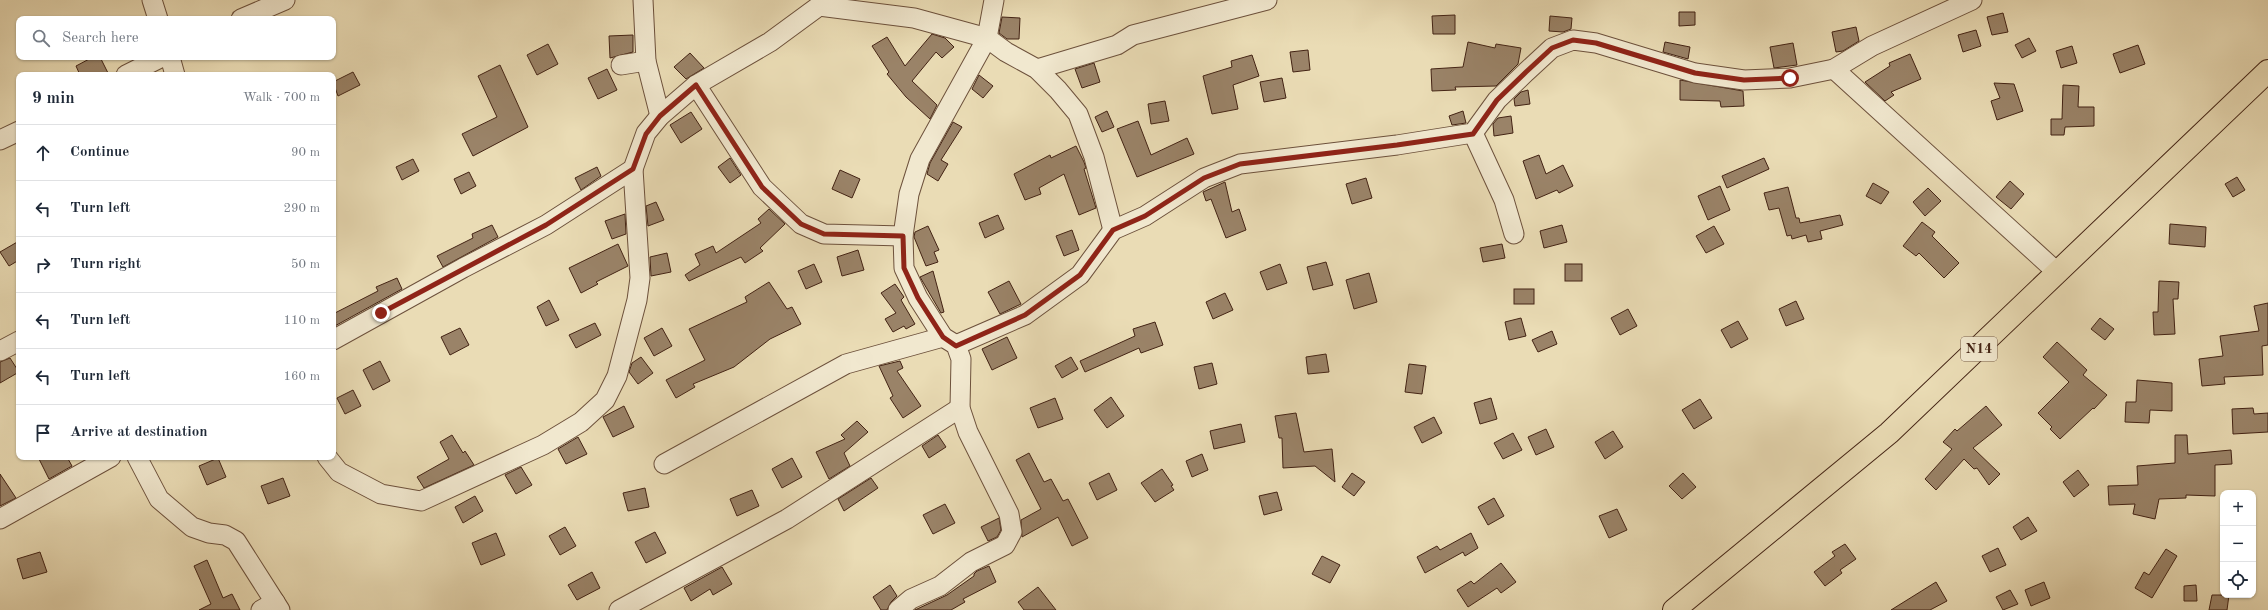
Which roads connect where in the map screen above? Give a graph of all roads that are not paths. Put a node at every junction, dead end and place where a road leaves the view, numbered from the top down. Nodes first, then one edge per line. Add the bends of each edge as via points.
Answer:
1 (152, 0) edge
2 (285, 0) edge
3 (643, 0) edge
4 (994, 0) edge
5 (1267, 0) edge
6 (1972, 0) edge
7 (822, 3) edge
8 (157, 16) edge
9 (248, 16) edge
10 (987, 38) junction
11 (156, 60) edge
12 (171, 60) edge
13 (646, 61) junction
14 (621, 65) dead end
15 (1037, 69) junction
16 (1834, 69) junction
17 (2268, 71) edge
18 (132, 72) edge
19 (174, 72) edge
20 (696, 85) junction
21 (660, 116) junction
22 (16, 132) edge
23 (1473, 134) junction
24 (0, 140) edge
25 (633, 169) junction
26 (1113, 230) junction
27 (1514, 234) dead end
28 (903, 236) junction
29 (2058, 273) junction
30 (336, 338) edge
31 (949, 341) junction
32 (16, 343) edge
33 (0, 351) edge
34 (960, 408) junction
35 (106, 460) edge
36 (138, 460) edge
37 (329, 460) edge
38 (664, 464) dead end
39 (0, 519) edge
40 (272, 608) edge
41 (625, 608) edge
42 (898, 610) edge
43 (1674, 610) edge

1 - 8 street
2 - 9 street
3 - 13 street
4 - 10 street
5 - 15 street via 1133,35 1117,45
6 - 16 street via 1872,46
7 - 10 street via 914,18
7 - 20 street via 770,42
10 - 15 street
10 - 28 street via 920,159 909,194
11 - 18 street
12 - 19 street
13 - 14 street
13 - 21 street
15 - 26 street via 1078,114 1094,158
16 - 23 street via 1790,78 1744,80 1695,73 1596,43 1573,40 1552,48 1526,72 1497,100
16 - 29 street
17 - 29 main road, N14
20 - 21 street
20 - 28 street via 762,187 801,224 824,234
21 - 25 street via 646,134
22 - 24 street
23 - 26 street via 1240,164 1204,178 1145,216
23 - 27 street via 1504,200
25 - 30 street via 546,225
25 - 37 street via 640,278 637,300 617,376 605,400 581,422 543,445 421,501 381,494 339,472
26 - 31 street via 1080,275 1025,315
28 - 31 street via 904,268 918,298
29 - 43 main road, N14 via 1889,433
31 - 34 street via 961,359
31 - 38 street via 846,364
32 - 33 street
34 - 41 street via 787,519
34 - 42 street via 968,432 1009,514 1012,532 1005,545 971,562 940,586 911,599
35 - 39 street
36 - 40 street via 158,499 187,523 209,533 225,534 236,541

